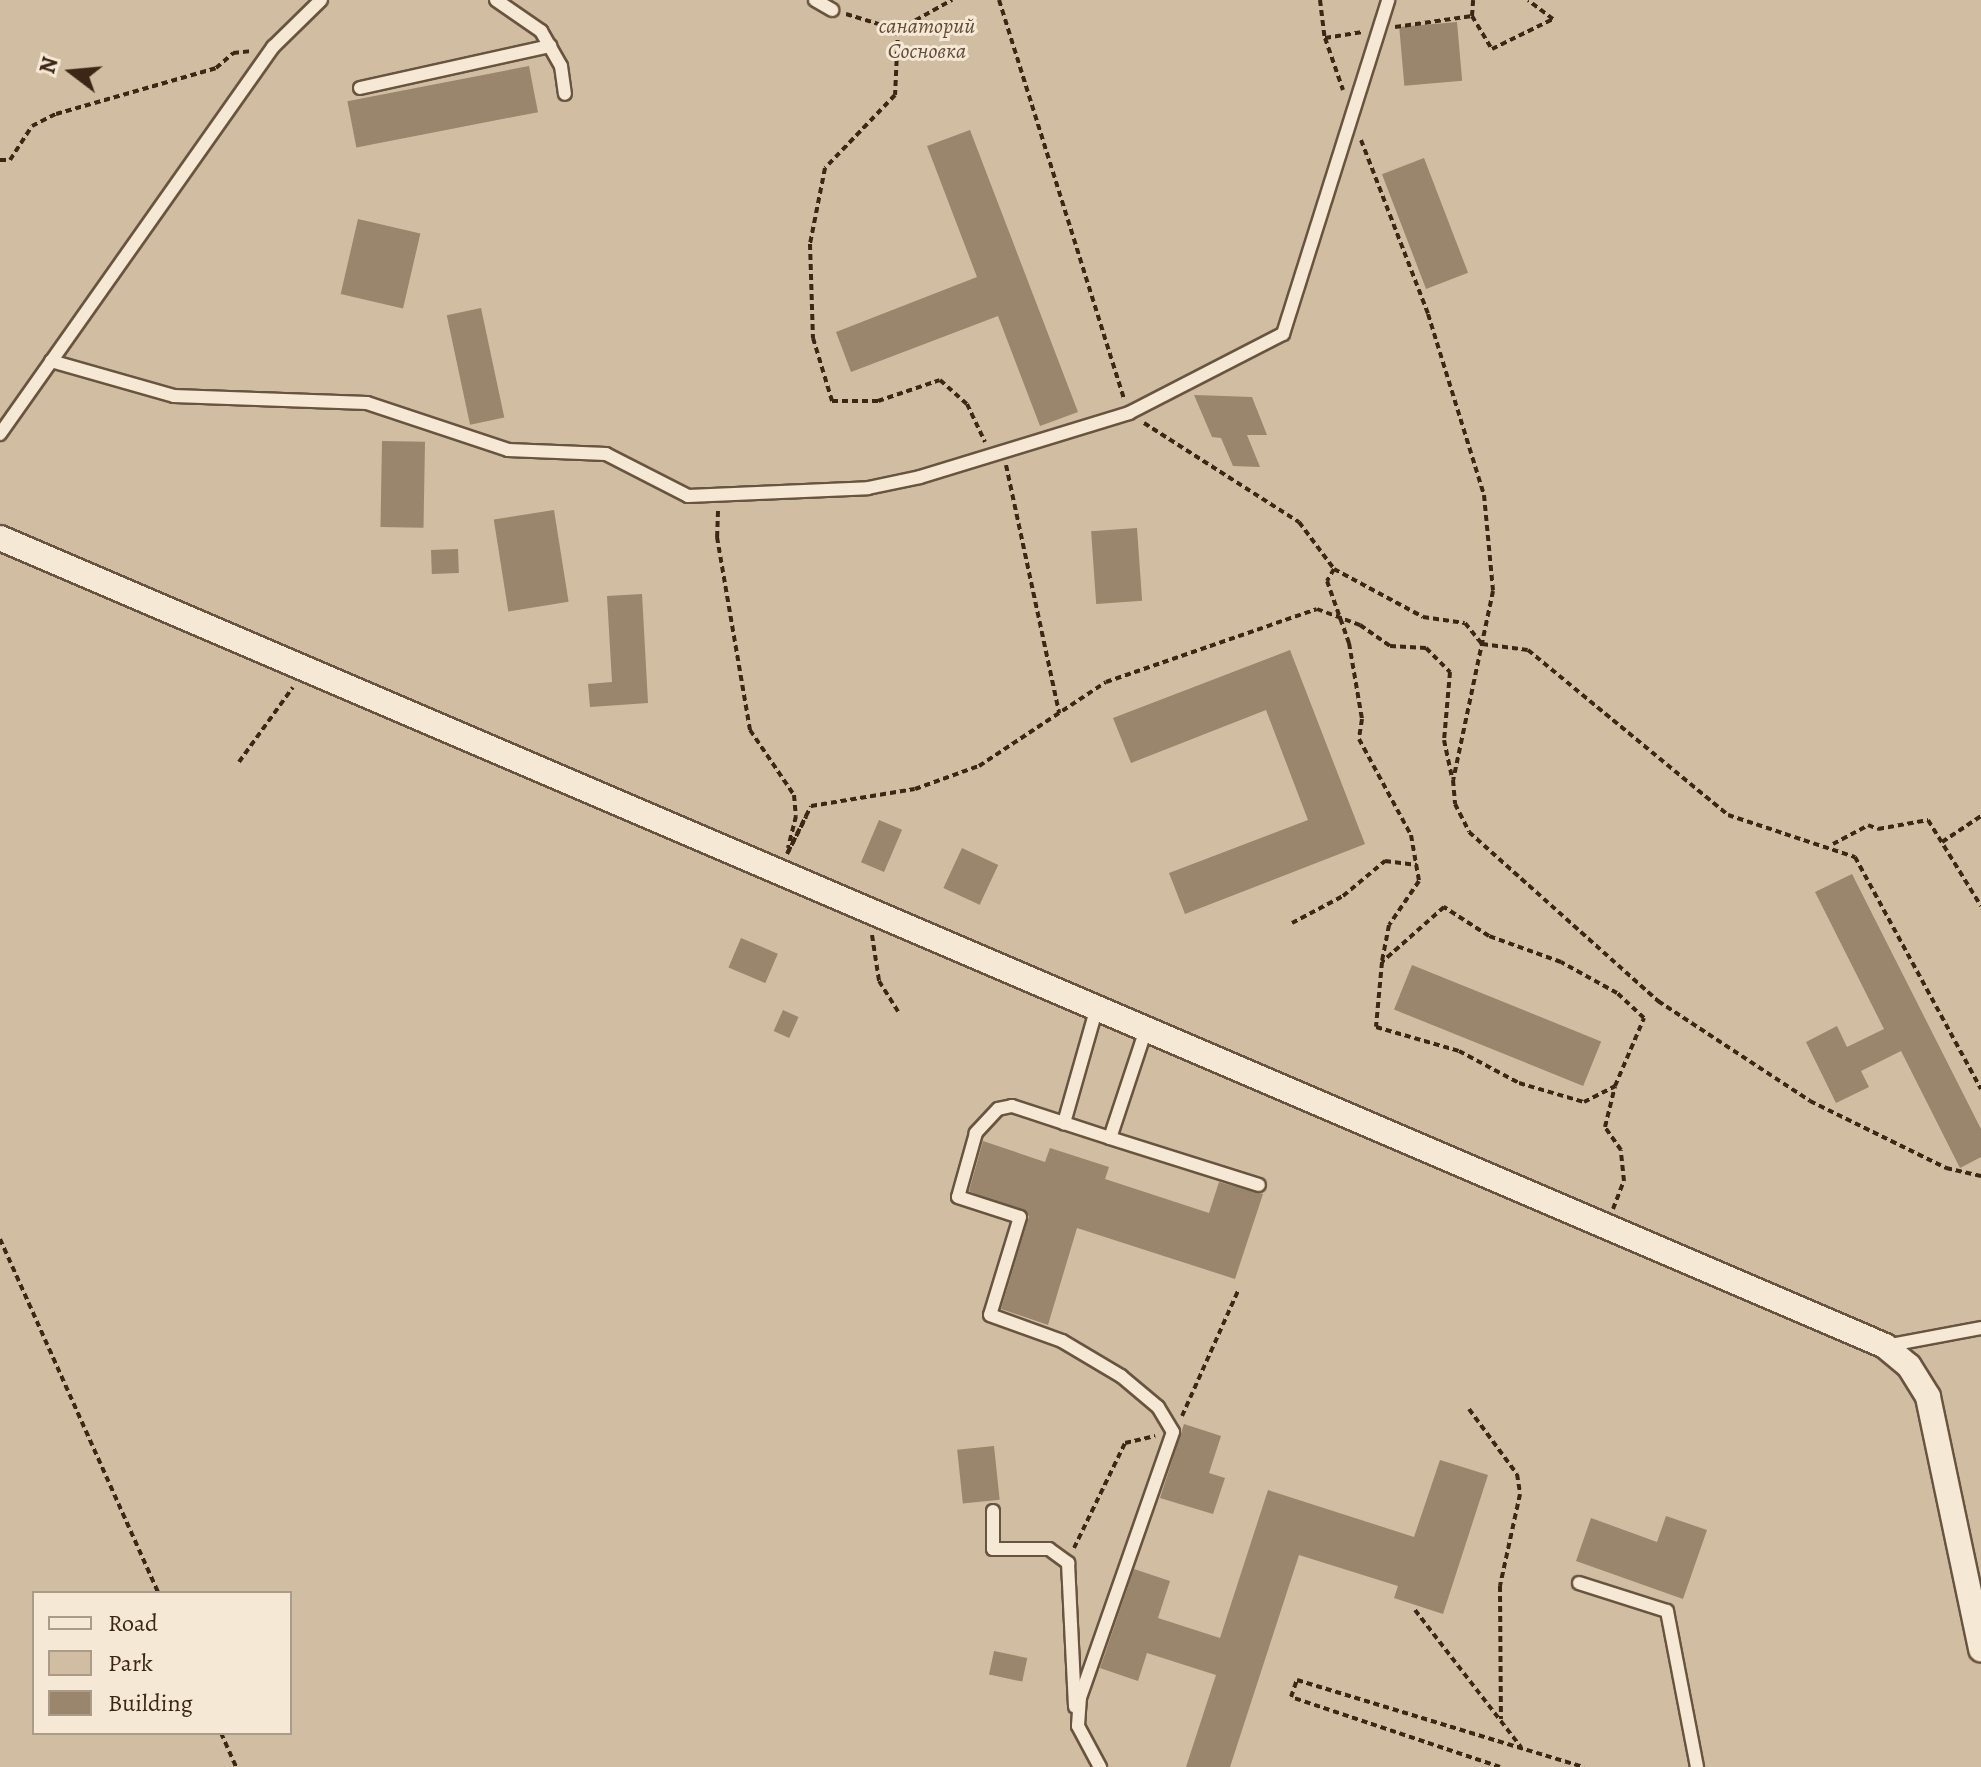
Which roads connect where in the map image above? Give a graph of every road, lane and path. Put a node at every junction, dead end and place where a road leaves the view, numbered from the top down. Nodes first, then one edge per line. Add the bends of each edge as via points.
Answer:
1 (321, 0) edge
2 (496, 0) edge
3 (815, 0) edge
4 (952, 0) edge
5 (999, 0) edge
6 (1320, 0) edge
7 (1388, 0) edge
8 (1473, 0) edge
9 (1528, 0) edge
10 (832, 10) joint
11 (1472, 16) junction
12 (898, 30) junction
13 (1379, 30) junction
14 (1325, 38) junction
15 (550, 46) junction
16 (273, 47) junction
17 (360, 88) dead end
18 (565, 94) dead end
19 (1351, 111) junction
20 (0, 160) edge
21 (51, 361) junction
22 (1129, 413) junction
23 (0, 434) edge
24 (997, 454) junction
25 (715, 493) junction
26 (0, 538) edge
27 (1334, 569) junction
28 (1341, 618) junction
29 (1482, 644) junction
30 (299, 666) junction
31 (1059, 713) junction
32 (239, 762) dead end
33 (1453, 780) junction
34 (806, 817) junction
35 (1980, 818) edge
36 (1942, 842) junction
37 (1832, 845) junction
38 (782, 863) junction
39 (1417, 865) junction
40 (1981, 906) edge
41 (867, 909) junction
42 (1292, 923) dead end
43 (1382, 962) junction
44 (1097, 1007) junction
45 (898, 1011) dead end
46 (1146, 1029) junction
47 (1615, 1086) junction
48 (1981, 1089) edge
49 (1064, 1123) junction
50 (1110, 1138) junction
51 (1981, 1176) edge
52 (1259, 1185) dead end
53 (1605, 1225) junction
54 (0, 1239) edge
55 (1238, 1291) dead end
56 (1981, 1328) edge
57 (1885, 1346) junction
58 (1469, 1409) dead end
59 (1173, 1432) junction
60 (993, 1511) dead end
61 (1068, 1563) junction
62 (1579, 1583) dead end
63 (157, 1591) edge
64 (1415, 1610) dead end
65 (1981, 1649) edge
66 (1501, 1719) junction
67 (1078, 1726) junction
68 (222, 1735) edge
69 (1523, 1749) junction
70 (236, 1767) edge
71 (1100, 1767) edge
72 (1500, 1767) edge
73 (1584, 1767) edge
74 (1697, 1767) edge

1 - 16 lane
2 - 15 lane via 541,31
3 - 10 lane
4 - 12 path
5 - 22 path
6 - 14 path
7 - 13 lane
8 - 11 path
9 - 11 path via 1553,19 1492,49
10 - 12 path
11 - 13 path
12 - 24 path via 895,95 825,168 810,244 813,338 832,401 878,401 940,380 967,404
13 - 14 path
13 - 19 lane
14 - 19 path
15 - 17 lane
15 - 18 lane
16 - 20 path via 233,53 216,68 56,114 32,126 10,160
16 - 21 lane
19 - 22 lane via 1283,334
19 - 29 path via 1428,314 1484,495 1493,591
21 - 23 lane
21 - 25 lane via 174,396 367,403 480,444 550,455 606,454 688,496
22 - 24 lane
22 - 27 path via 1299,522
24 - 25 lane via 868,488
24 - 31 path
25 - 38 path via 750,730 794,795 796,816
26 - 30 street
27 - 28 path via 1327,581
27 - 29 path via 1423,617 1465,623
28 - 31 path via 1317,609 1205,652 1106,682
28 - 33 path via 1390,646 1426,648 1450,672 1444,740
28 - 39 path via 1362,719 1359,739 1411,835
29 - 33 path
29 - 37 path via 1528,650 1728,815
30 - 32 path via 286,703
30 - 38 street
31 - 34 path via 979,766 915,789 811,806
33 - 51 path via 1455,804 1469,832 1658,1001 1810,1101 1946,1168
34 - 38 path
34 - 38 path
35 - 36 path
36 - 37 path via 1928,820 1878,829 1868,825
36 - 40 path
37 - 48 path via 1855,857
38 - 41 street
39 - 42 path via 1385,861 1343,896
39 - 43 path via 1419,881 1389,925
41 - 44 street
41 - 45 path via 879,981
43 - 47 path via 1376,1027 1459,1051 1519,1083 1584,1102
43 - 47 path via 1444,907 1489,936 1561,962 1617,993 1644,1018
44 - 46 street
44 - 49 lane
46 - 50 lane
46 - 53 street
47 - 53 path via 1605,1127 1621,1150 1624,1181
49 - 50 lane
49 - 59 lane via 1012,1106 998,1109 976,1133 958,1197 1020,1217 990,1315 1062,1341 1121,1376 1158,1407
50 - 52 lane
53 - 57 street
54 - 63 path
55 - 59 path via 1198,1392
56 - 57 lane
57 - 65 street via 1909,1366 1928,1397
58 - 66 path via 1517,1474 1520,1494 1500,1586
59 - 61 path via 1125,1443
59 - 67 lane via 1080,1697
60 - 61 lane via 993,1549 1049,1549
61 - 67 lane via 1070,1678
62 - 74 lane via 1667,1611
64 - 66 path
66 - 69 path
67 - 71 lane
68 - 70 path
69 - 72 path via 1297,1680 1291,1697
69 - 73 path

